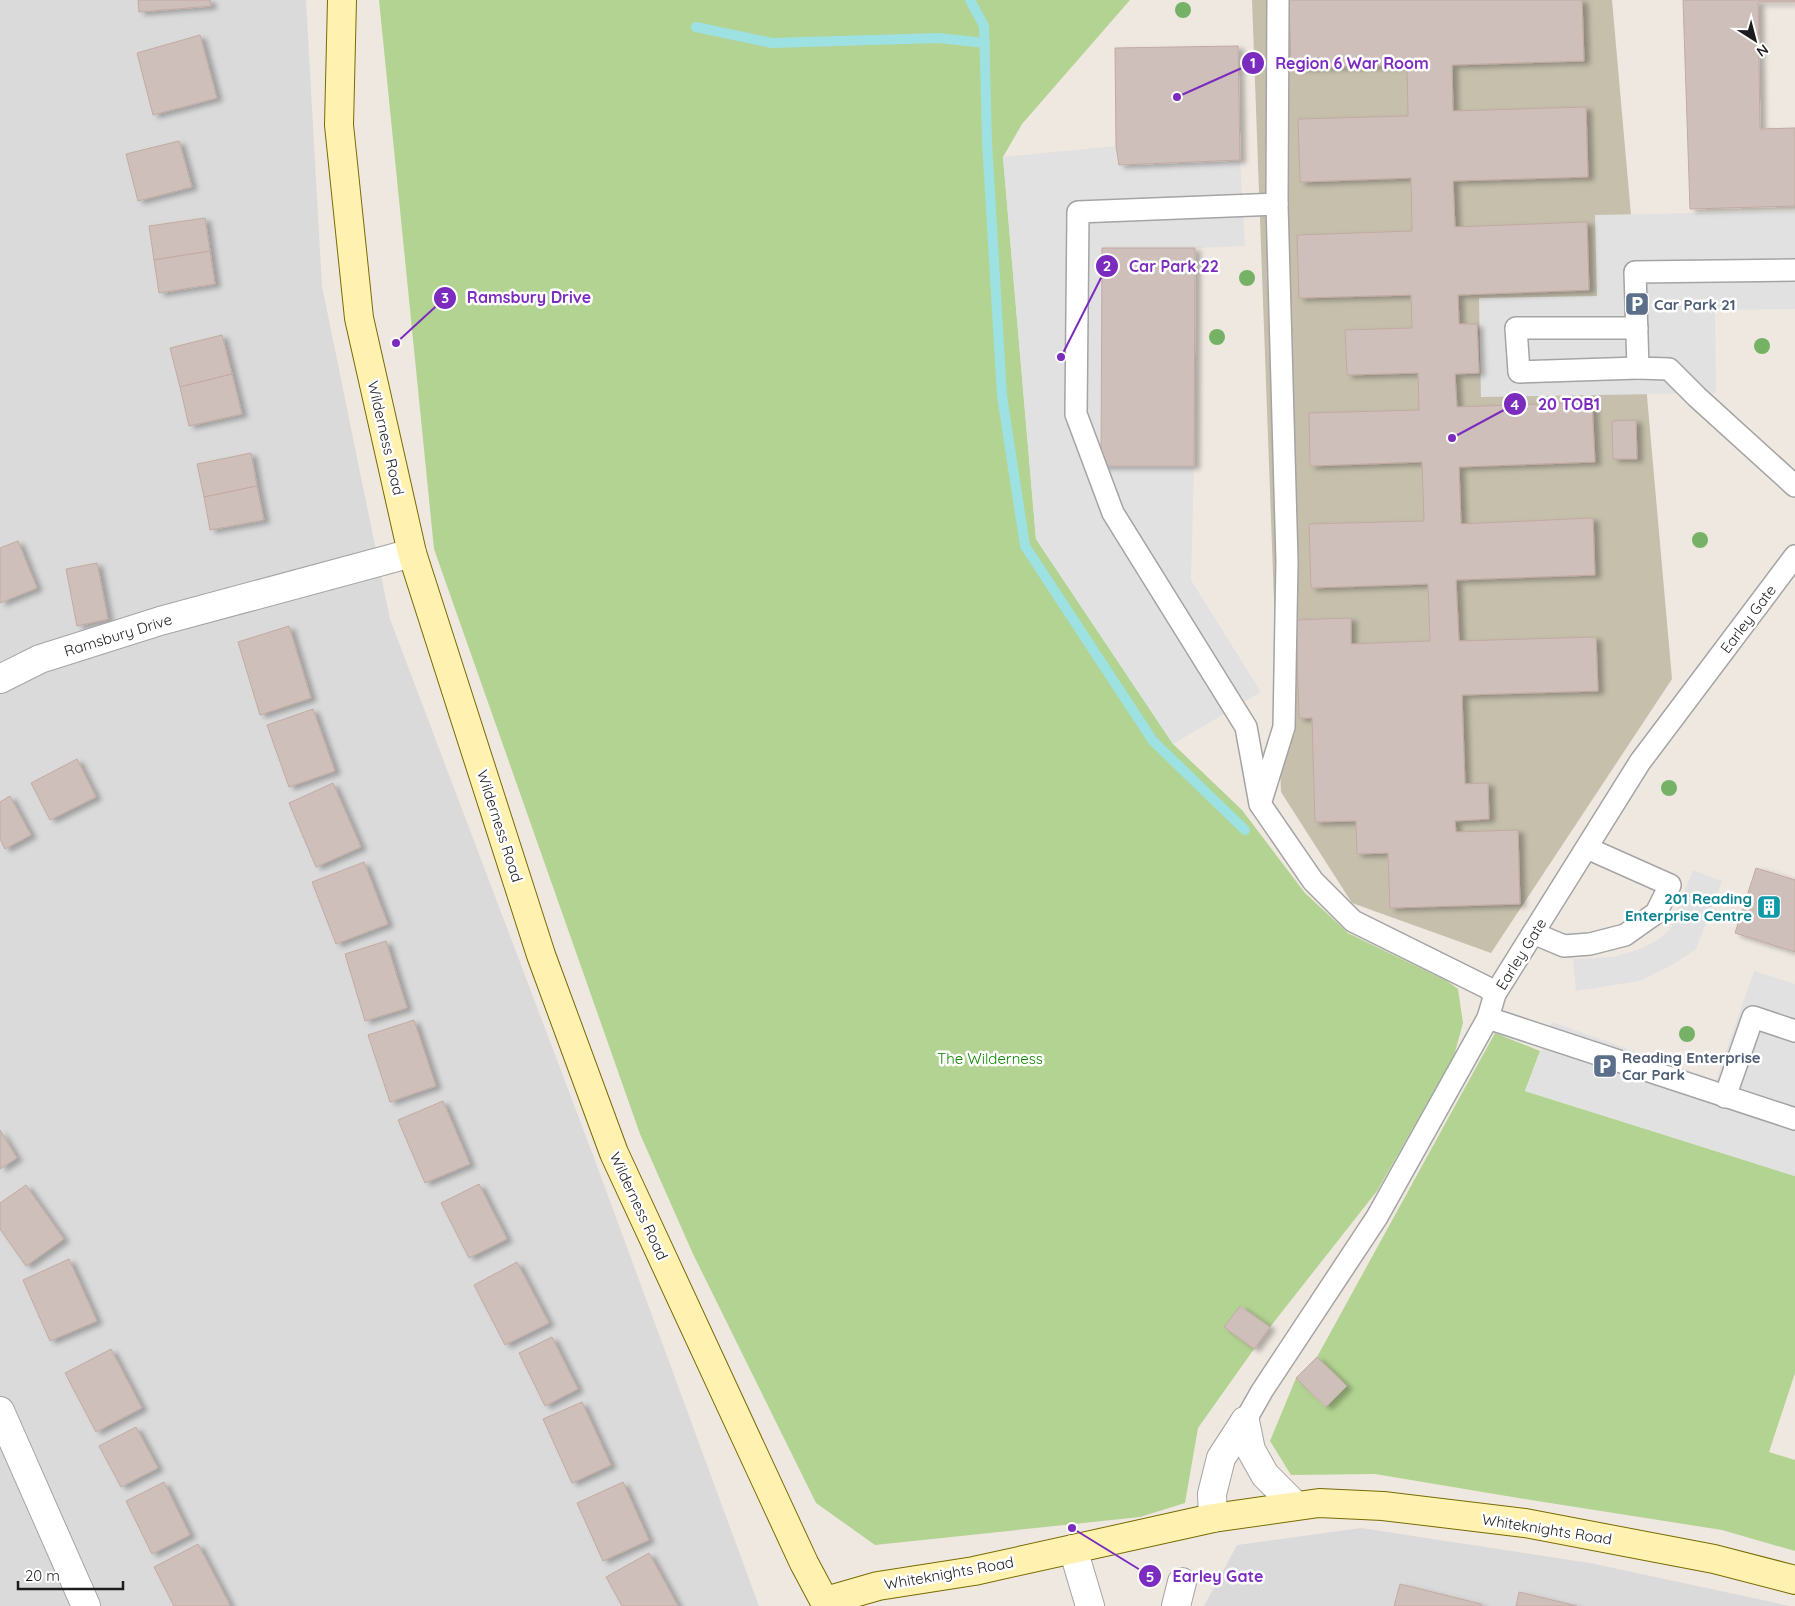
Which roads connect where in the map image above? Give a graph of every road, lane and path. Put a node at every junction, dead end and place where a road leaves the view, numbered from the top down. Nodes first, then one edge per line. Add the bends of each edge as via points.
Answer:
1 (342, 0) edge
2 (1278, 0) edge
3 (1277, 204) junction
4 (1795, 270) edge
5 (1637, 328) junction
6 (1638, 368) junction
7 (1795, 486) edge
8 (412, 553) junction
9 (1795, 556) edge
10 (0, 678) edge
11 (1260, 804) junction
12 (1587, 848) junction
13 (1533, 934) junction
14 (1495, 994) junction
15 (1488, 1018) junction
16 (1795, 1030) edge
17 (1725, 1097) junction
18 (1795, 1119) edge
19 (0, 1411) edge
20 (1245, 1421) junction
21 (7, 1444) edge
22 (1295, 1505) junction
23 (1213, 1518) junction
24 (1073, 1549) junction
25 (1795, 1580) edge
26 (827, 1603) edge
27 (86, 1606) edge
28 (1090, 1606) edge

1 - 8 main road, Wilderness Road via 338,125 359,318
2 - 3 lane
3 - 11 lane via 1287,561 1284,727
3 - 11 lane via 1078,212 1076,414 1113,513 1246,727
4 - 5 lane via 1635,272
5 - 6 lane
5 - 6 lane via 1516,328 1519,372
6 - 7 lane via 1669,369
8 - 10 street, Ramsbury Drive via 160,621 40,658
8 - 26 main road, Wilderness Road via 541,955 614,1153 804,1563
9 - 12 lane, Earley Gate via 1640,762
11 - 14 lane via 1313,881 1353,921
12 - 13 lane, Earley Gate
12 - 13 lane via 1670,885 1656,913 1625,935 1590,944 1564,946
13 - 14 lane, Earley Gate
14 - 15 lane, Earley Gate
15 - 17 lane
15 - 20 lane, Earley Gate via 1377,1217
16 - 17 lane via 1753,1017
17 - 18 lane
19 - 21 street
20 - 22 street via 1251,1450 1265,1474
20 - 23 street via 1220,1458 1212,1494
21 - 27 street
22 - 23 main road, Whiteknights Road
22 - 25 main road, Whiteknights Road via 1383,1506 1526,1523 1714,1559
23 - 24 main road, Whiteknights Road
24 - 26 main road, Whiteknights Road via 974,1571 878,1586
24 - 28 street

